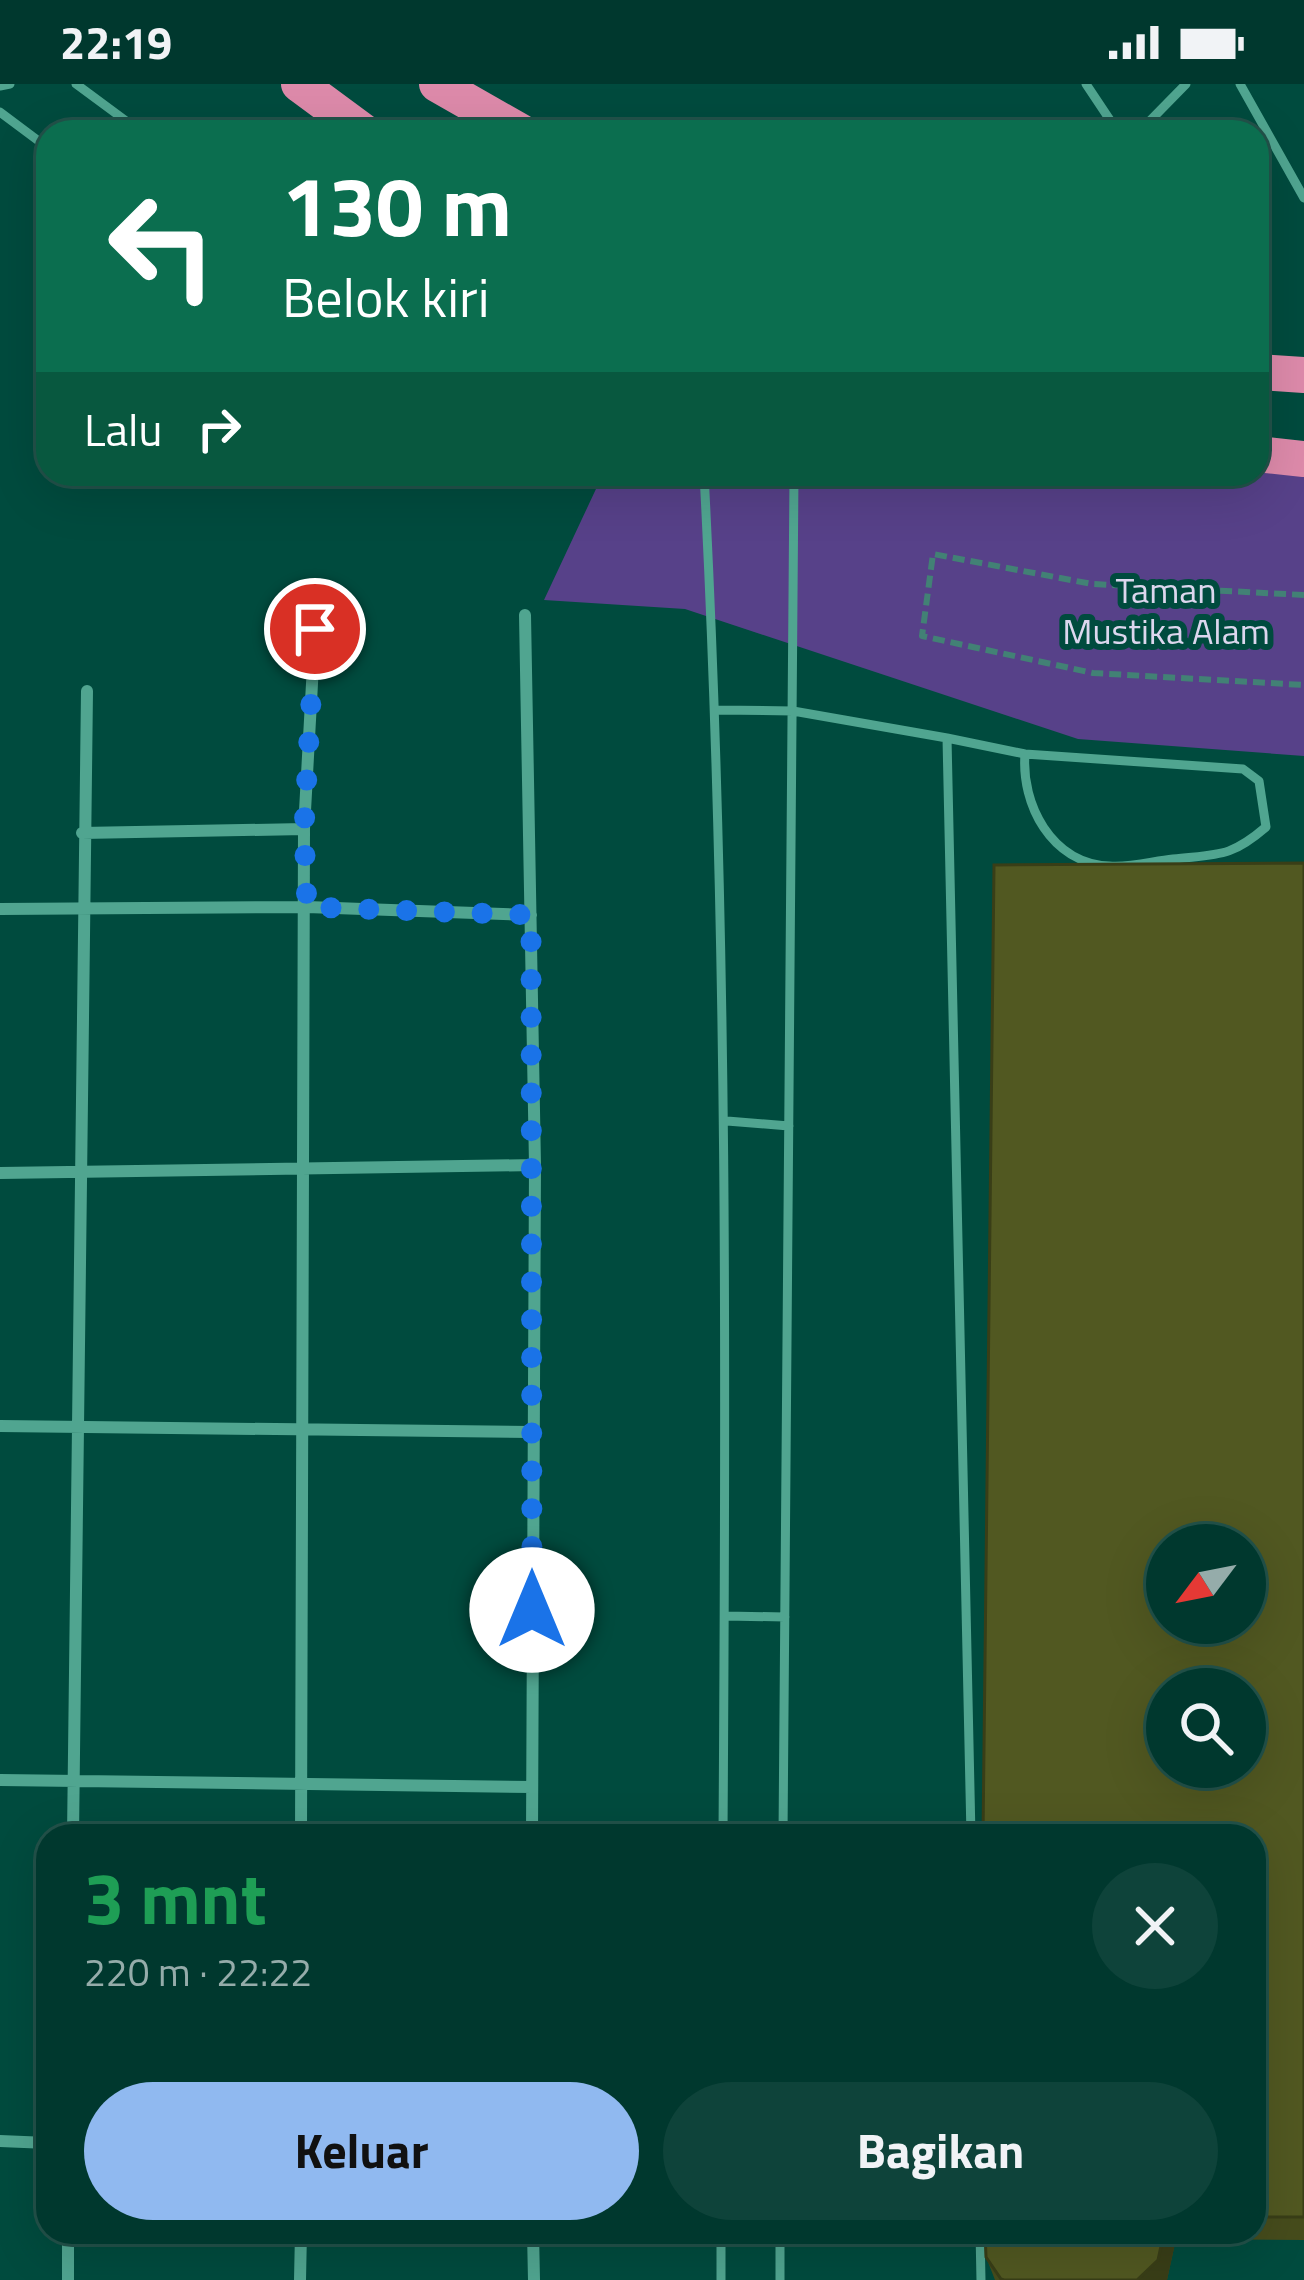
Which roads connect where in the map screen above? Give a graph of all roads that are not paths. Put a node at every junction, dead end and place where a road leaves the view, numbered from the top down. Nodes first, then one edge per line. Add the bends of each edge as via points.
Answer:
1 (10, 84) edge
2 (76, 84) edge
3 (299, 84) edge
4 (437, 84) edge
5 (1086, 84) edge
6 (1186, 84) edge
7 (1240, 84) edge
8 (0, 86) edge
9 (0, 112) edge
10 (125, 120) edge
11 (348, 120) edge
12 (500, 120) edge
13 (1110, 120) edge
14 (1153, 120) edge
15 (1260, 120) edge
16 (1269, 136) edge
17 (36, 139) edge
18 (1304, 198) edge
19 (1269, 373) edge
20 (1304, 375) edge
21 (1269, 455) edge
22 (1304, 458) edge
23 (705, 486) edge
24 (794, 486) edge
25 (525, 616) dead end
26 (315, 629) dead end
27 (87, 691) dead end
28 (717, 710) junction
29 (793, 711) junction
30 (947, 738) junction
31 (1024, 754) junction
32 (304, 829) junction
33 (82, 833) junction
34 (82, 904) junction
35 (307, 907) junction
36 (0, 909) edge
37 (531, 915) junction
38 (727, 1121) junction
39 (789, 1126) junction
40 (535, 1165) junction
41 (304, 1168) junction
42 (80, 1172) junction
43 (0, 1173) edge
44 (77, 1425) junction
45 (0, 1426) edge
46 (303, 1430) junction
47 (531, 1432) junction
48 (725, 1616) junction
49 (785, 1617) junction
50 (0, 1780) edge
51 (74, 1781) junction
52 (301, 1784) junction
53 (532, 1787) junction
54 (73, 1824) edge
55 (301, 1824) edge
56 (532, 1824) edge
57 (724, 1824) edge
58 (783, 1824) edge
59 (971, 1824) edge
60 (0, 2141) edge
61 (36, 2142) edge
62 (68, 2244) edge
63 (301, 2244) edge
64 (533, 2244) edge
65 (722, 2244) edge
66 (780, 2244) edge
67 (980, 2244) edge
68 (68, 2280) edge
69 (300, 2280) edge
70 (534, 2280) edge
71 (721, 2280) edge
72 (780, 2280) edge
73 (981, 2280) edge

1 - 8 lane
2 - 10 lane
3 - 11 highway
4 - 12 highway
5 - 13 lane
6 - 14 lane
7 - 15 lane
9 - 17 lane
16 - 18 lane
19 - 20 highway
21 - 22 highway
23 - 28 lane
24 - 29 lane
25 - 37 street
26 - 32 street
27 - 33 street
28 - 29 lane
28 - 38 lane
29 - 30 lane
29 - 39 lane
30 - 31 lane
30 - 59 lane
31 - 31 lane via 1243,769 1258,781 1266,827 1238,851 1107,867 1077,856 1034,817 1022,787
32 - 33 street
32 - 35 street
33 - 34 street
34 - 35 street
34 - 36 street
34 - 42 street
35 - 37 street
35 - 41 street
37 - 40 street
38 - 39 lane
38 - 48 lane
39 - 49 lane
40 - 41 street
40 - 47 street
41 - 42 street
41 - 46 street
42 - 43 street
42 - 44 street
44 - 45 street
44 - 46 street
44 - 51 street
46 - 47 street
46 - 52 street
47 - 53 street
48 - 49 lane
48 - 57 lane
49 - 58 lane
50 - 51 street
51 - 52 street
51 - 54 street
52 - 53 street
52 - 55 street
53 - 56 street
60 - 61 street
62 - 68 street
63 - 69 street
64 - 70 street
65 - 71 lane
66 - 72 lane
67 - 73 lane

